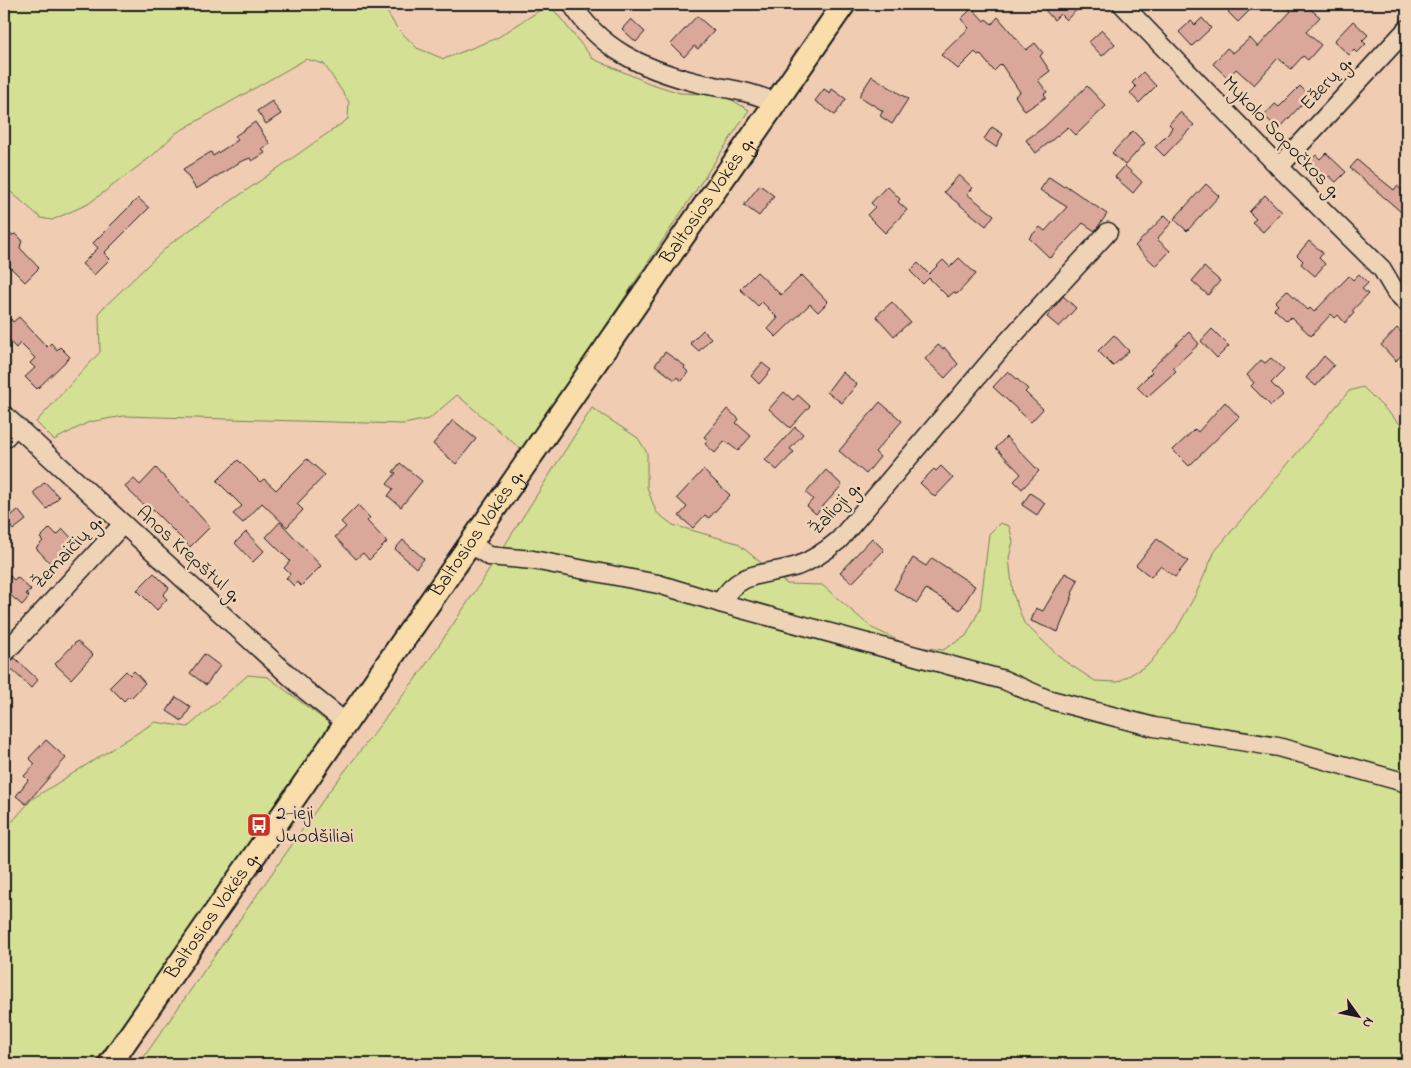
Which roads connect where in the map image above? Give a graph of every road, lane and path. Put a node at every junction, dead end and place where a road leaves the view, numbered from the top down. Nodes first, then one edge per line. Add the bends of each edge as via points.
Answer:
1 (572, 4) edge
2 (844, 4) edge
3 (1122, 4) edge
4 (1407, 29) edge
5 (775, 103) junction
6 (1279, 168) junction
7 (1108, 232) dead end
8 (1407, 303) edge
9 (8, 427) edge
10 (123, 524) junction
11 (470, 543) junction
12 (720, 602) junction
13 (4, 654) edge
14 (346, 723) junction
15 (1407, 783) edge
16 (110, 1064) edge

1 - 5 street via 590,31 609,46 643,64 691,81 750,92
2 - 5 main road, Baltosios Vokės g.
3 - 6 street, Mykolo Sopočkos g.
4 - 6 street, Ežerų g.
5 - 11 main road, Baltosios Vokės g.
6 - 8 street, Mykolo Sopočkos g. via 1382,269 1395,291
7 - 12 street, Žalioji g. via 998,352 839,540 821,554 796,566 751,575 735,584
9 - 10 street, Anos Krepštul g.
10 - 13 street, Žemaičių g.
10 - 14 street, Anos Krepštul g. via 305,690
11 - 12 street via 489,556 533,560 658,584
11 - 14 main road, Baltosios Vokės g.
12 - 15 street via 1004,680 1047,699 1154,727 1278,747
14 - 16 main road, Baltosios Vokės g.

